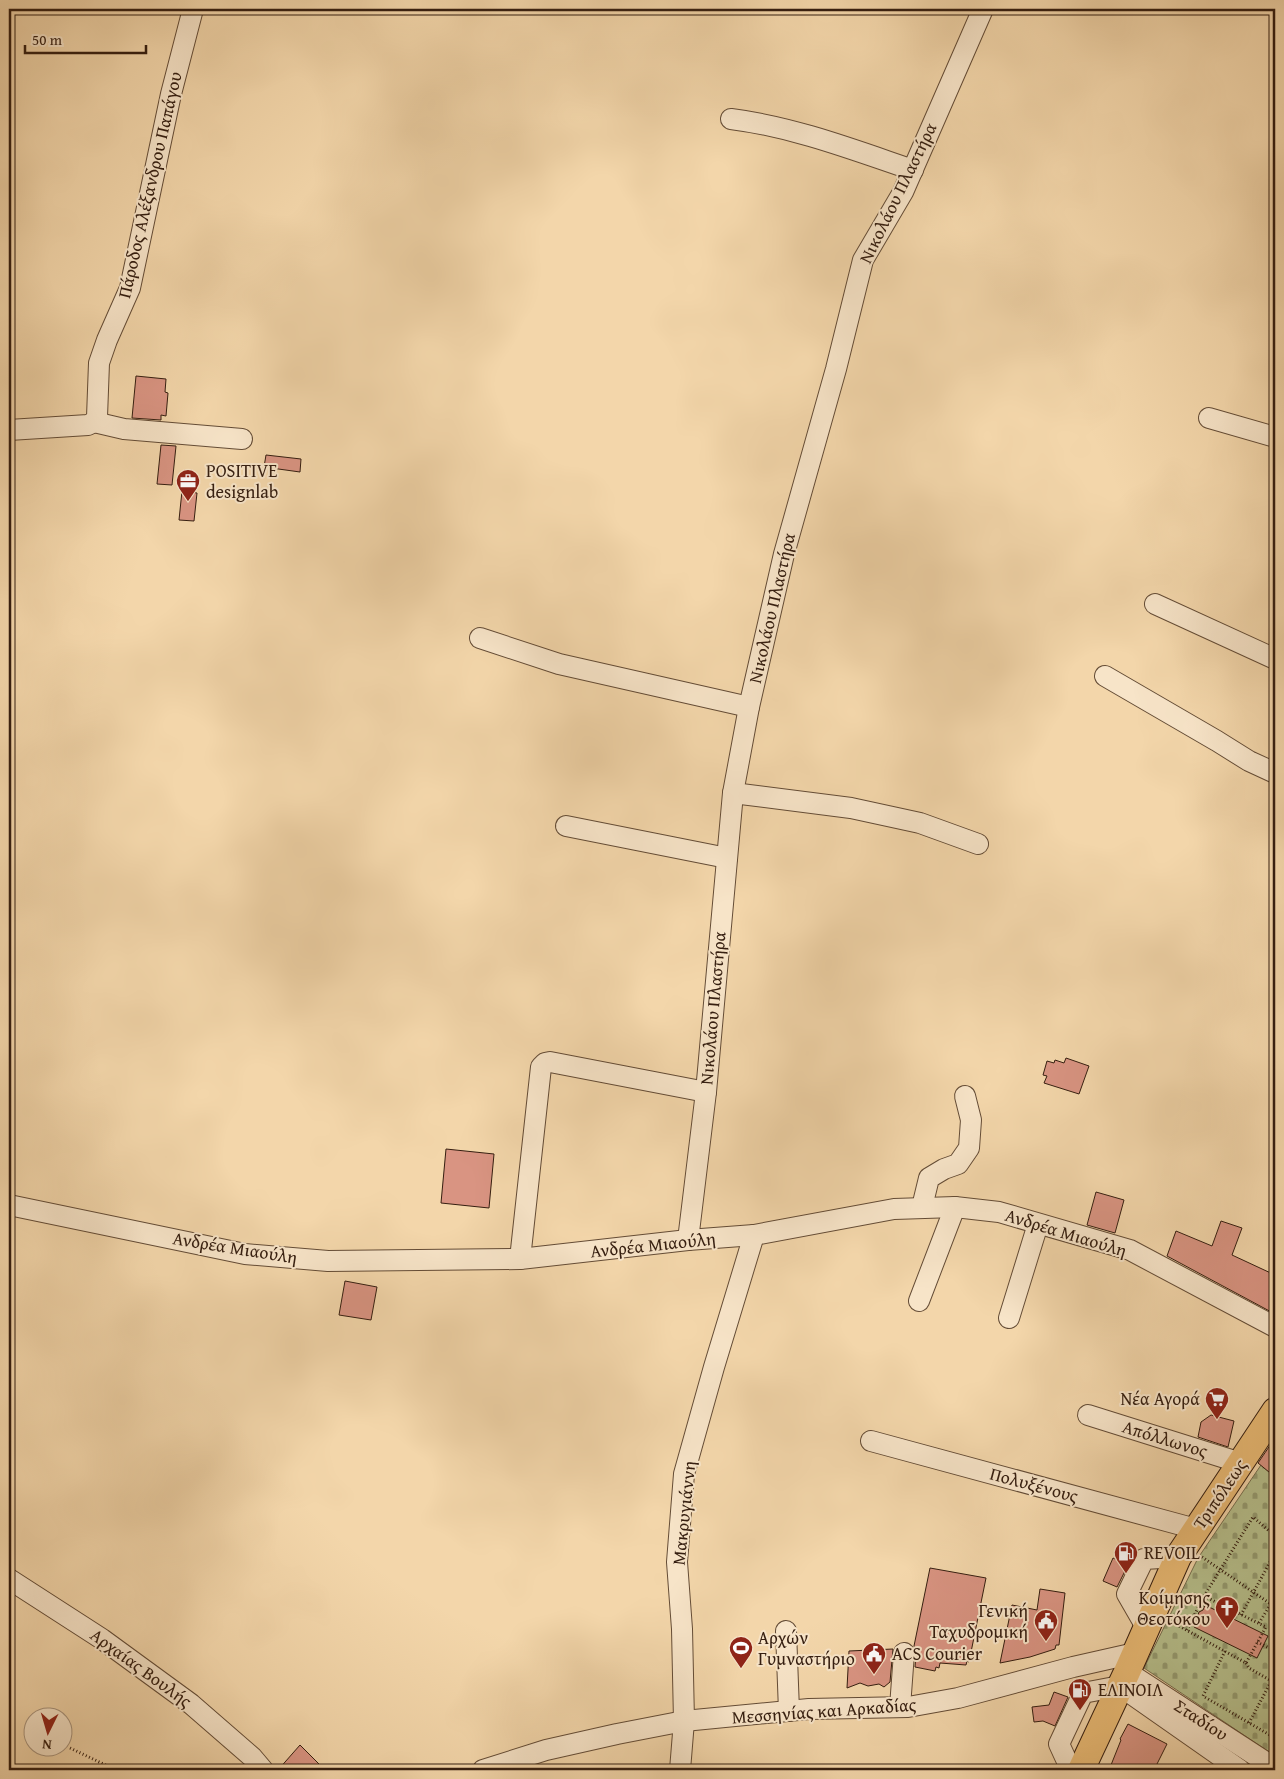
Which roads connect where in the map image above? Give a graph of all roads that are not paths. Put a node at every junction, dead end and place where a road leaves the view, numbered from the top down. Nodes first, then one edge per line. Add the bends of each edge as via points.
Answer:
1 (193, 9) edge
2 (983, 9) edge
3 (731, 119) dead end
4 (913, 170) junction
5 (1209, 418) dead end
6 (94, 422) junction
7 (9, 430) edge
8 (1275, 437) edge
9 (242, 439) dead end
10 (1156, 604) dead end
11 (480, 638) dead end
12 (1275, 659) edge
13 (1105, 676) dead end
14 (749, 707) junction
15 (1275, 774) edge
16 (733, 793) junction
17 (566, 826) dead end
18 (978, 844) dead end
19 (727, 858) junction
20 (706, 1092) junction
21 (965, 1096) dead end
22 (9, 1205) edge
23 (922, 1207) junction
24 (956, 1208) junction
25 (1038, 1224) junction
26 (754, 1235) junction
27 (688, 1240) junction
28 (520, 1259) junction
29 (920, 1301) dead end
30 (1009, 1318) dead end
31 (1275, 1327) edge
32 (1088, 1415) dead end
33 (1273, 1421) edge
34 (871, 1441) dead end
35 (1241, 1462) junction
36 (1190, 1546) junction
37 (9, 1578) edge
38 (786, 1630) dead end
39 (904, 1653) dead end
40 (1073, 1667) junction
41 (1127, 1670) junction
42 (1083, 1693) junction
43 (900, 1707) junction
44 (789, 1711) junction
45 (684, 1721) junction
46 (1275, 1768) edge
47 (263, 1770) edge
48 (483, 1770) edge
49 (680, 1770) edge
50 (1071, 1770) edge
51 (1081, 1770) edge
52 (1240, 1770) edge

1 - 6 street, Πάροδος Αλέξανδρου Παπάγου via 171,94 130,288 100,363
2 - 4 street, Νικολάου Πλαστήρα
3 - 4 street via 759,122
4 - 14 street, Νικολάου Πλαστήρα via 863,260 784,554
5 - 8 street
6 - 7 street via 80,426
6 - 9 street via 124,429
10 - 12 street
11 - 14 street via 559,664
13 - 15 street
14 - 16 street, Νικολάου Πλαστήρα
16 - 18 street via 851,808 920,823
16 - 19 street, Νικολάου Πλαστήρα
17 - 19 street
19 - 20 street, Νικολάου Πλαστήρα
20 - 27 street, Νικολάου Πλαστήρα
20 - 28 street via 545,1063 541,1067
21 - 23 street via 971,1120 969,1148 958,1164 929,1178
22 - 28 street, Ανδρέα Μιαούλη via 245,1254 328,1261
23 - 24 street, Ανδρέα Μιαούλη
23 - 26 street, Ανδρέα Μιαούλη via 894,1209
24 - 25 street, Ανδρέα Μιαούλη via 999,1212
24 - 29 street
25 - 30 street
25 - 31 street, Ανδρέα Μιαούλη via 1130,1250
26 - 27 street, Ανδρέα Μιαούλη
26 - 45 street, Μακρυγιάννη via 684,1474 677,1562
27 - 28 street, Ανδρέα Μιαούλη
32 - 35 street, Απόλλωνος
33 - 35 main road, Τριπόλεως
34 - 36 street, Πολυξένους
35 - 36 main road, Τριπόλεως
36 - 41 main road, Τριπόλεως via 1156,1622
37 - 47 street, Αρχαίας Βουλής via 184,1698
38 - 44 street
39 - 43 street
40 - 41 street, Μεσσηνίας και Αρκαδίας
40 - 42 street
40 - 43 street, Μεσσηνίας και Αρκαδίας via 958,1698
41 - 42 street
41 - 46 street, Σταδίου
41 - 51 main road, Τριπόλεως
41 - 52 street, Σταδίου
42 - 50 street via 1059,1744
43 - 44 street, Μεσσηνίας και Αρκαδίας
44 - 45 street, Μεσσηνίας και Αρκαδίας
45 - 48 street, Μεσσηνίας και Αρκαδίας via 546,1750
45 - 49 street, Μακρυγιάννη

